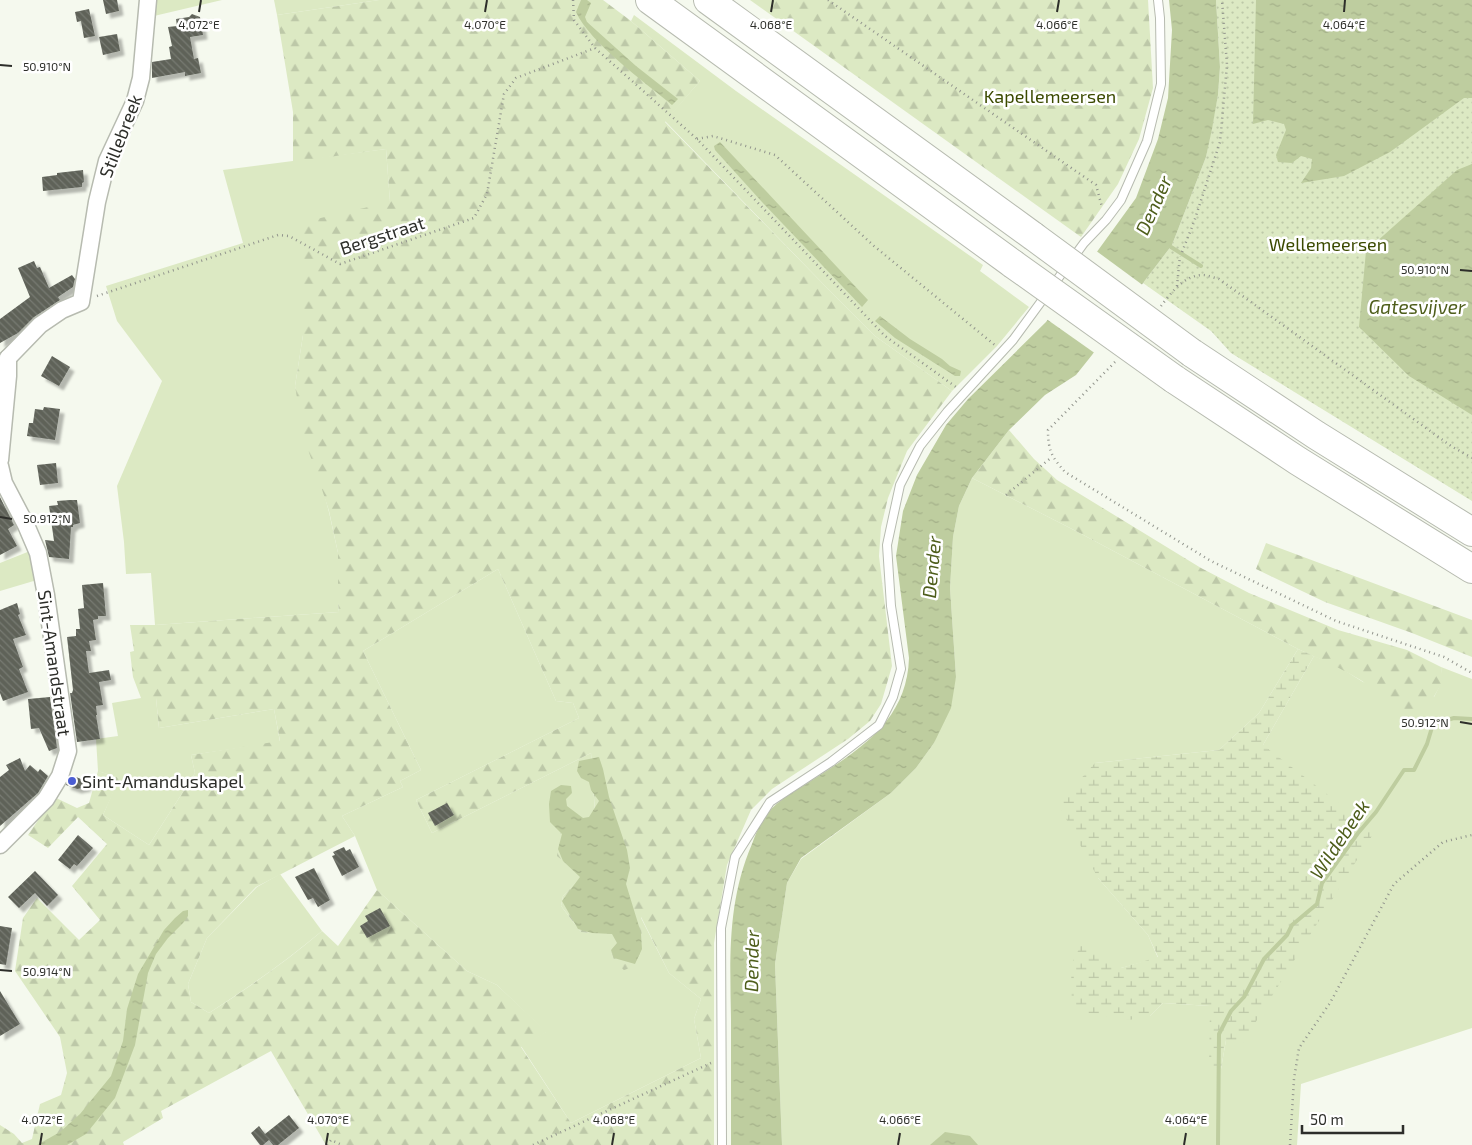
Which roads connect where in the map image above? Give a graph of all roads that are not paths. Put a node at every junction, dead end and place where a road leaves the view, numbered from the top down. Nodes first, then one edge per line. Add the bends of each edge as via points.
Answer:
1 (148, 0) edge
2 (650, 0) edge
3 (708, 0) edge
4 (1158, 0) edge
5 (4, 357) edge
6 (0, 460) edge
7 (0, 466) edge
8 (1472, 532) edge
9 (1472, 569) edge
10 (0, 845) edge
11 (722, 1145) edge

1 - 5 street, Stillebreek via 142,78 135,102 107,161 81,302 40,325
2 - 9 highway, bridge via 1174,379
3 - 8 highway, bridge via 1192,353
4 - 11 lane via 1162,84 1147,141 1121,200 1084,243 1013,340 964,392 920,446 900,485 887,544 891,606 901,669 893,697 879,725 831,762 770,802 735,857 722,928
5 - 6 street via 8,376
7 - 10 street, Sint-Amandstraat via 4,483 38,553 68,751 60,776 46,799

